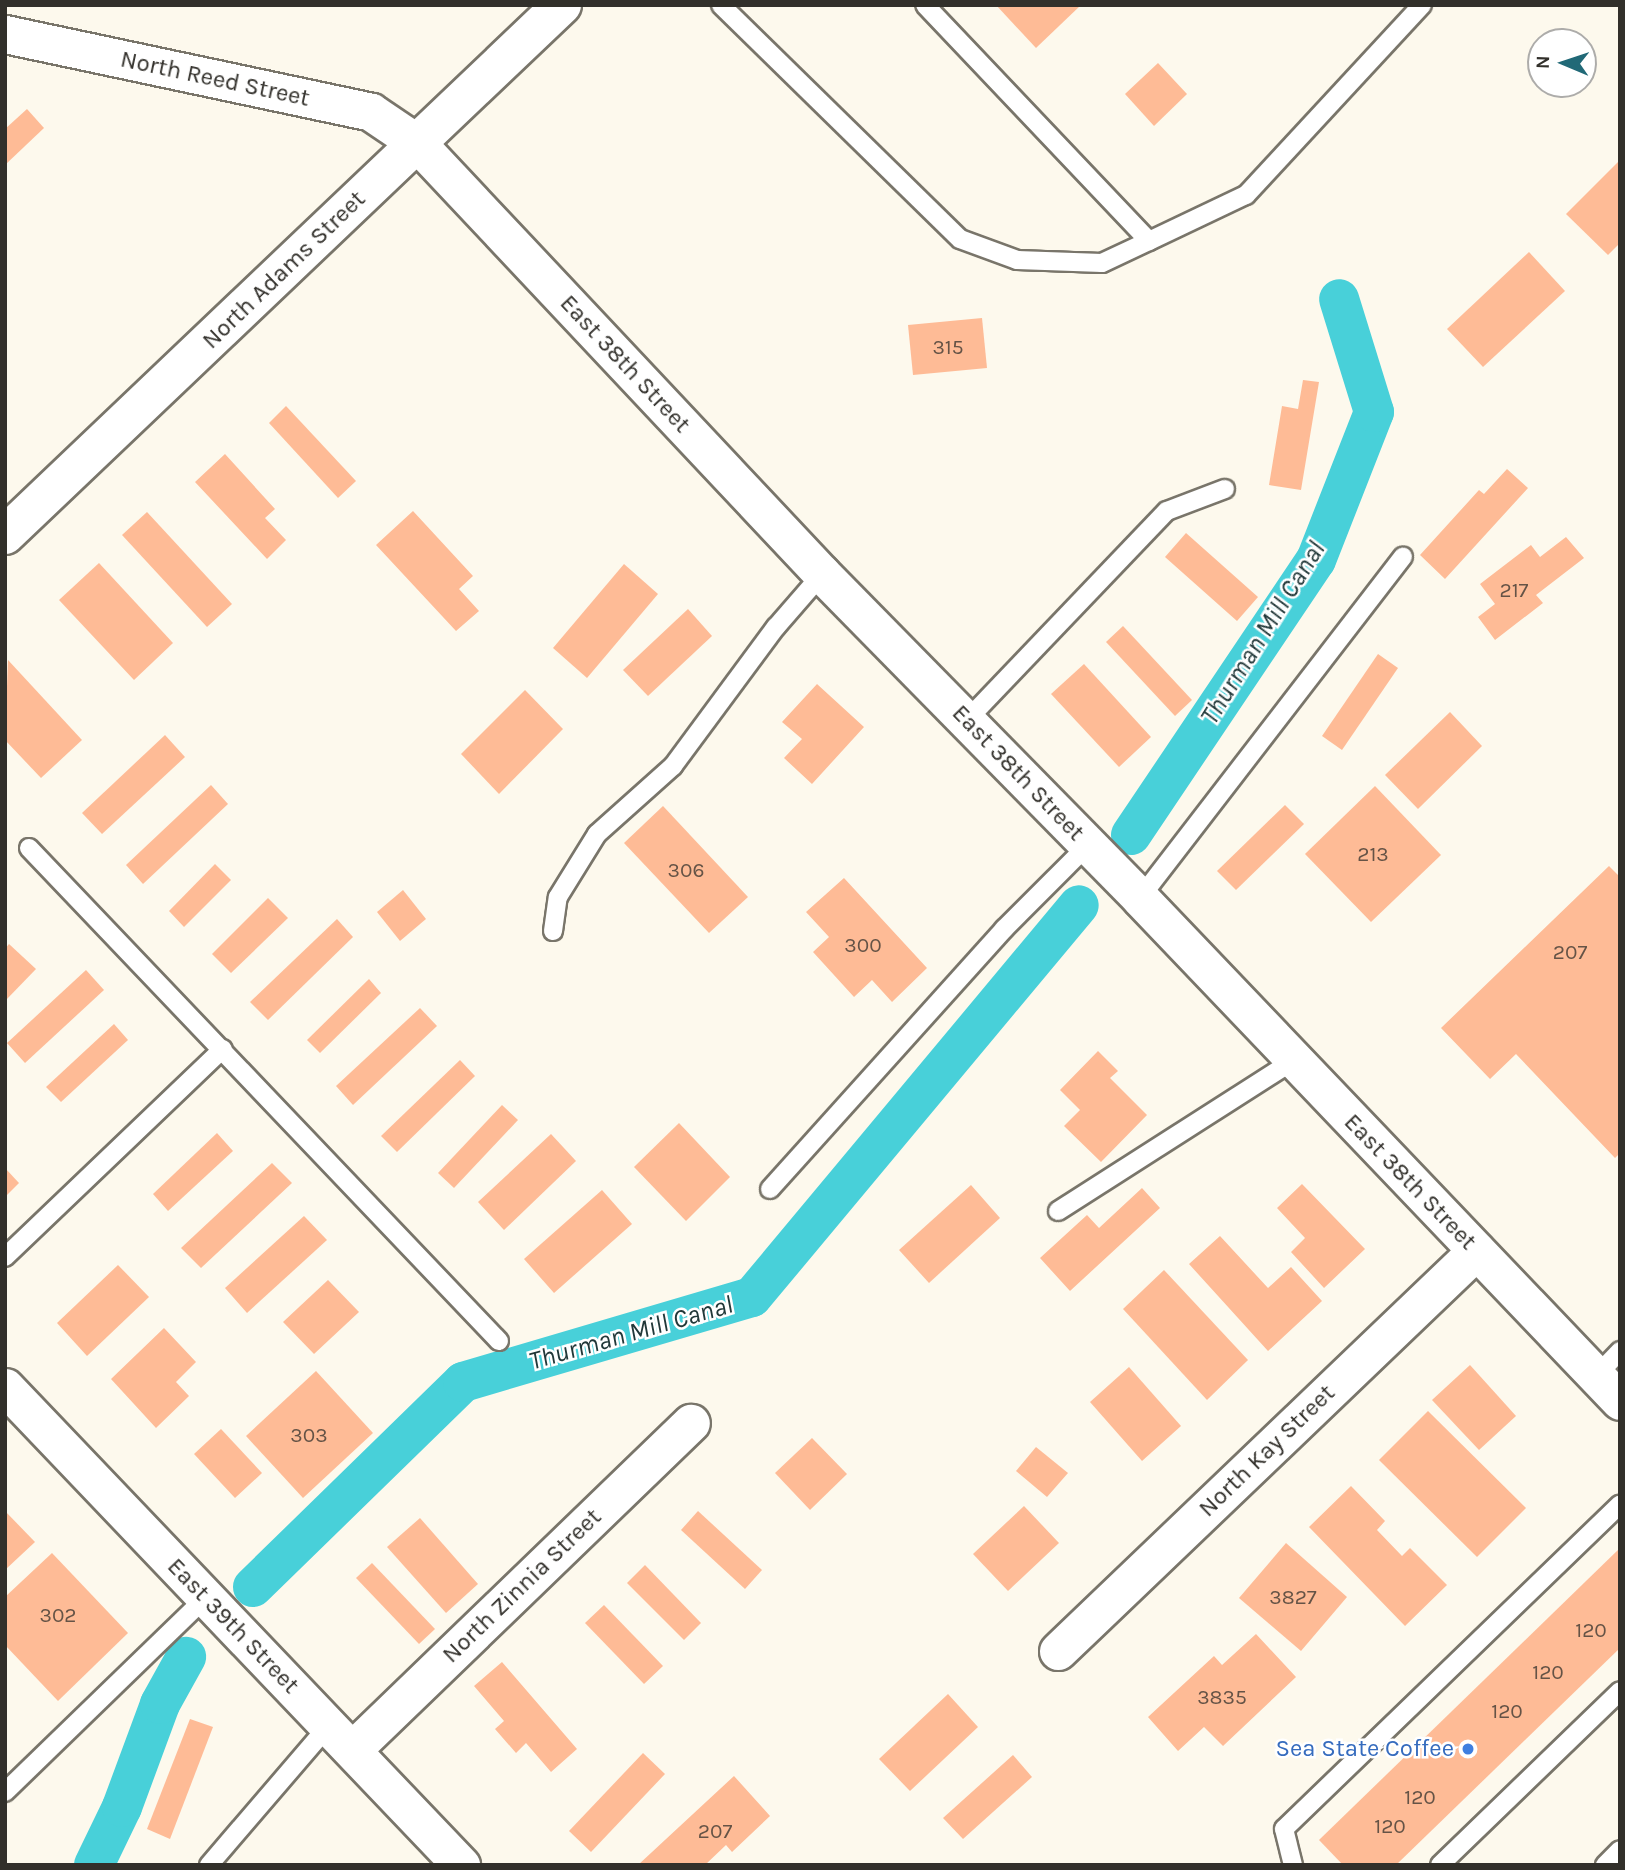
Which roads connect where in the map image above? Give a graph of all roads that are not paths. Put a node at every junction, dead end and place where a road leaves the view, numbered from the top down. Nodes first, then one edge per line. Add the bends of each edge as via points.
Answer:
1 (562, 5) edge
2 (722, 5) edge
3 (925, 5) edge
4 (1422, 5) edge
5 (5, 34) edge
6 (417, 143) junction
7 (1149, 241) junction
8 (1225, 489) dead end
9 (5, 535) edge
10 (1403, 556) dead end
11 (822, 574) junction
12 (967, 720) junction
13 (1088, 845) junction
14 (29, 848) dead end
15 (1140, 898) junction
16 (553, 931) dead end
17 (223, 1049) junction
18 (1294, 1060) junction
19 (770, 1189) dead end
20 (1058, 1211) dead end
21 (1476, 1251) junction
22 (5, 1257) edge
23 (499, 1341) dead end
24 (1612, 1376) edge
25 (7, 1393) edge
26 (691, 1423) dead end
27 (1620, 1505) edge
28 (206, 1597) junction
29 (1058, 1651) dead end
30 (1620, 1691) edge
31 (340, 1737) junction
32 (5, 1792) edge
33 (1620, 1850) edge
34 (209, 1865) edge
35 (461, 1865) edge
36 (1293, 1865) edge
37 (1440, 1865) edge
38 (1605, 1865) edge

1 - 6 street, North Adams Street
2 - 7 lane via 960,239 1017,260 1102,263
3 - 7 lane
4 - 7 lane via 1245,195
5 - 6 street, North Reed Street via 371,112
6 - 9 street, North Adams Street
6 - 11 street, East 38th Street
8 - 12 lane via 1167,511
10 - 15 lane
11 - 12 street, East 38th Street
11 - 16 lane via 776,627 673,766 597,834 558,897
12 - 13 street, East 38th Street
13 - 15 street, East 38th Street
13 - 19 lane via 1004,929
14 - 17 lane
15 - 18 street, East 38th Street
17 - 22 lane
17 - 23 lane
18 - 20 lane
18 - 21 street, East 38th Street
21 - 24 street, East 38th Street
21 - 29 street, North Kay Street
25 - 28 street, East 39th Street
26 - 31 street, North Zinnia Street
27 - 36 lane via 1284,1829
28 - 31 street, East 39th Street
28 - 32 lane
30 - 37 lane
31 - 34 lane
31 - 35 street, East 39th Street
33 - 38 lane

